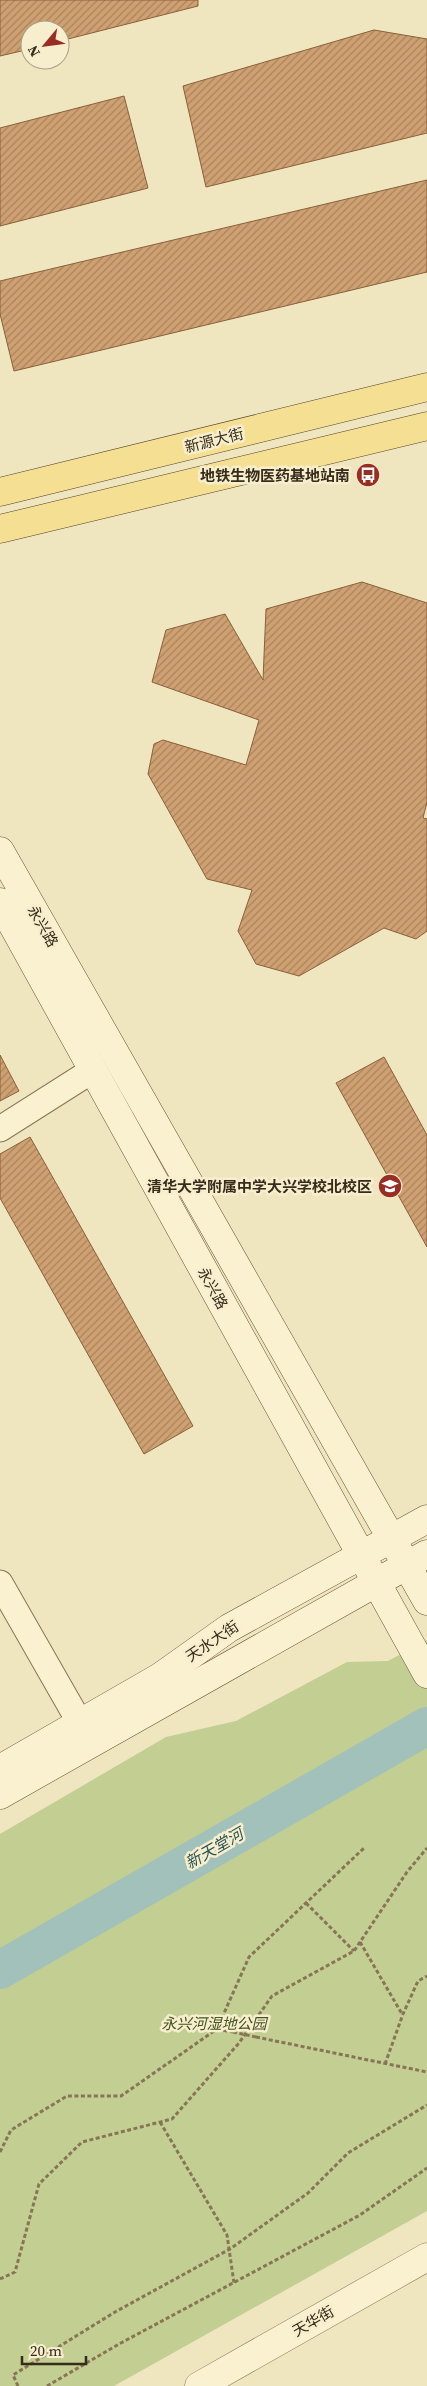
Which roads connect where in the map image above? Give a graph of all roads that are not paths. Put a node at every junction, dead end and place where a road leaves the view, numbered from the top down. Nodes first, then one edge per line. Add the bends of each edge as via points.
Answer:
1 (427, 387) edge
2 (427, 426) edge
3 (0, 492) edge
4 (0, 529) edge
5 (0, 851) edge
6 (0, 902) edge
7 (93, 1070) junction
8 (0, 1129) edge
9 (427, 1519) edge
10 (391, 1538) junction
11 (361, 1554) junction
12 (417, 1560) edge
13 (376, 1582) junction
14 (0, 1584) edge
15 (427, 1600) edge
16 (427, 1674) edge
17 (80, 1723) junction
18 (0, 1769) edge
19 (0, 1795) edge
20 (427, 2257) edge
21 (199, 2386) edge

1 - 3 main road, 新源大街
2 - 4 main road
5 - 10 main road, 永兴路
6 - 7 main road, 永兴路
7 - 8 street
7 - 11 main road, 永兴路
9 - 10 main road, 天水大街
10 - 11 main road, 天水大街
10 - 12 main road, 永兴路
11 - 13 main road, 永兴路
11 - 17 main road, 天水大街 via 229,1628 160,1678
12 - 13 main road, 天水大街
12 - 15 main road, 永兴路
13 - 16 main road, 永兴路
13 - 19 main road, 天水大街
14 - 17 street
17 - 18 main road, 天水大街
20 - 21 main road, 天华街

